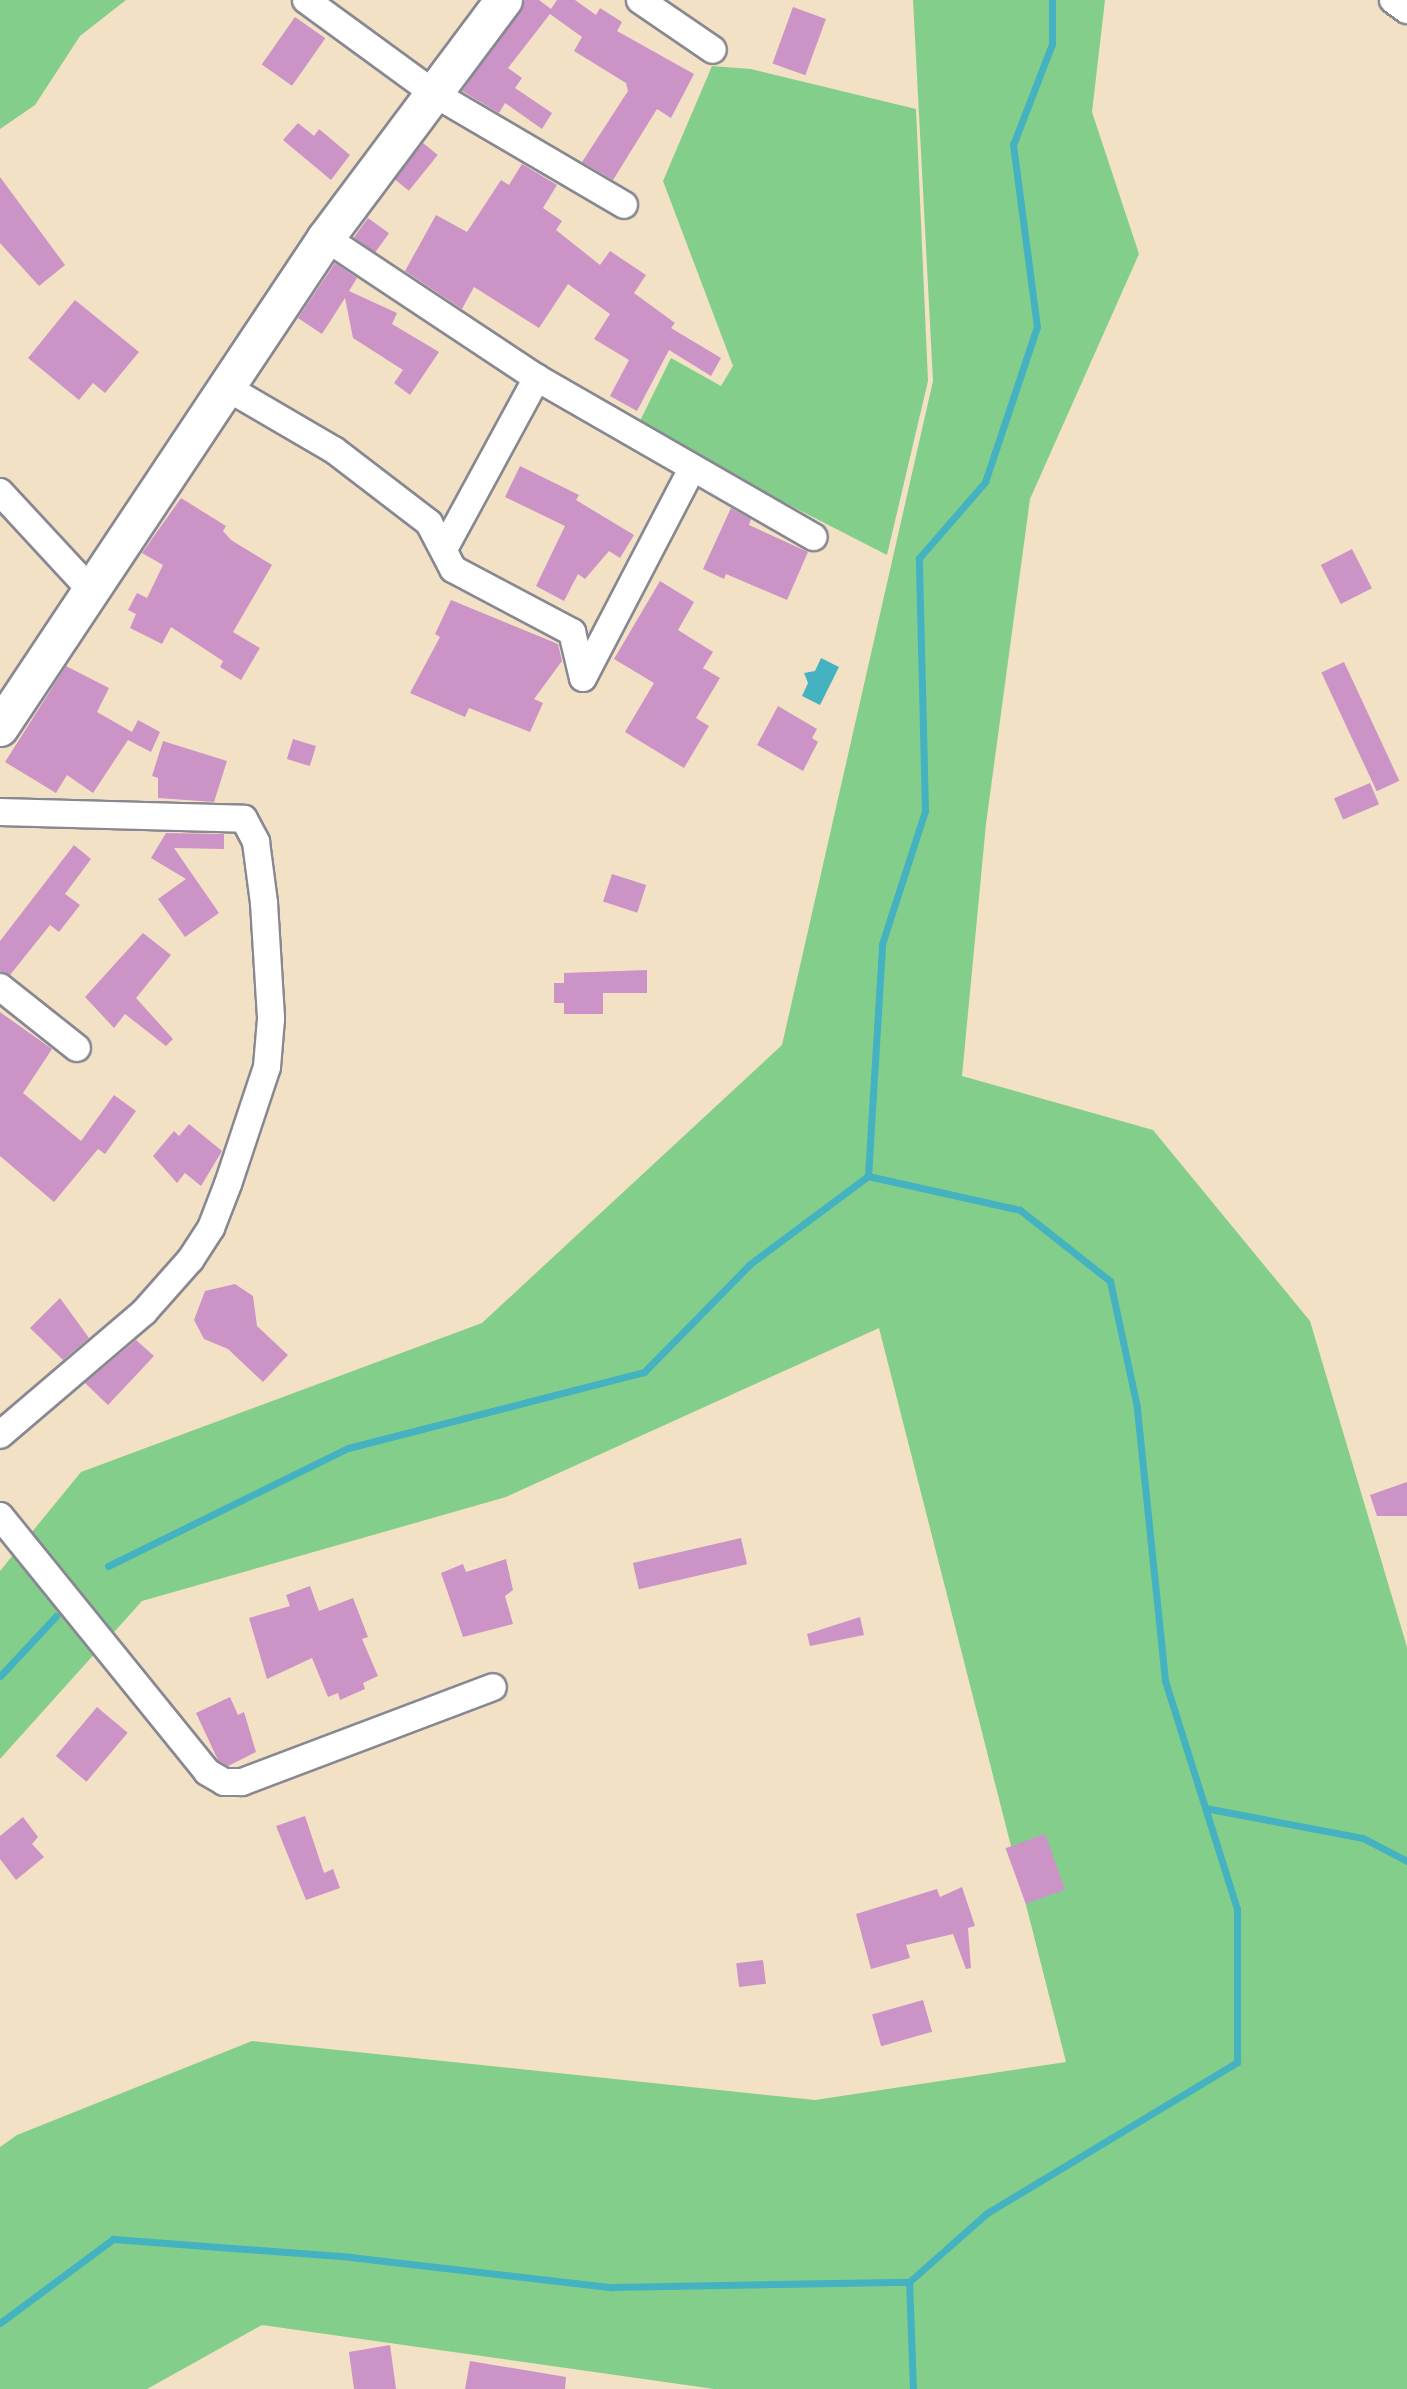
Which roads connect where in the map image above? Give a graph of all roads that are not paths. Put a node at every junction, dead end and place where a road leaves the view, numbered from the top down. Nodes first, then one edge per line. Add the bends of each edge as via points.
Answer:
1 (306, 0) edge
2 (504, 0) edge
3 (640, 0) edge
4 (1393, 0) edge
5 (1407, 10) edge
6 (713, 50) dead end
7 (435, 94) junction
8 (624, 205) dead end
9 (326, 238) junction
10 (537, 378) junction
11 (226, 387) junction
12 (692, 469) junction
13 (0, 492) edge
14 (814, 537) dead end
15 (444, 549) junction
16 (89, 588) junction
17 (0, 728) edge
18 (0, 812) edge
19 (0, 987) edge
20 (77, 1048) dead end
21 (0, 1435) edge
22 (0, 1516) edge
23 (493, 1687) dead end

1 - 7 street
2 - 7 street
3 - 6 street
4 - 5 street
7 - 8 street
7 - 9 street
9 - 10 street
9 - 11 street
10 - 12 street
10 - 15 street
11 - 15 street via 334,450 429,523
11 - 16 street
12 - 14 street
12 - 15 street via 583,678 572,632 453,569
13 - 16 street
16 - 17 street
18 - 21 street via 244,819 256,842 271,1019 267,1067 211,1228 144,1312
19 - 20 street
22 - 23 street via 207,1772 224,1782 242,1782

